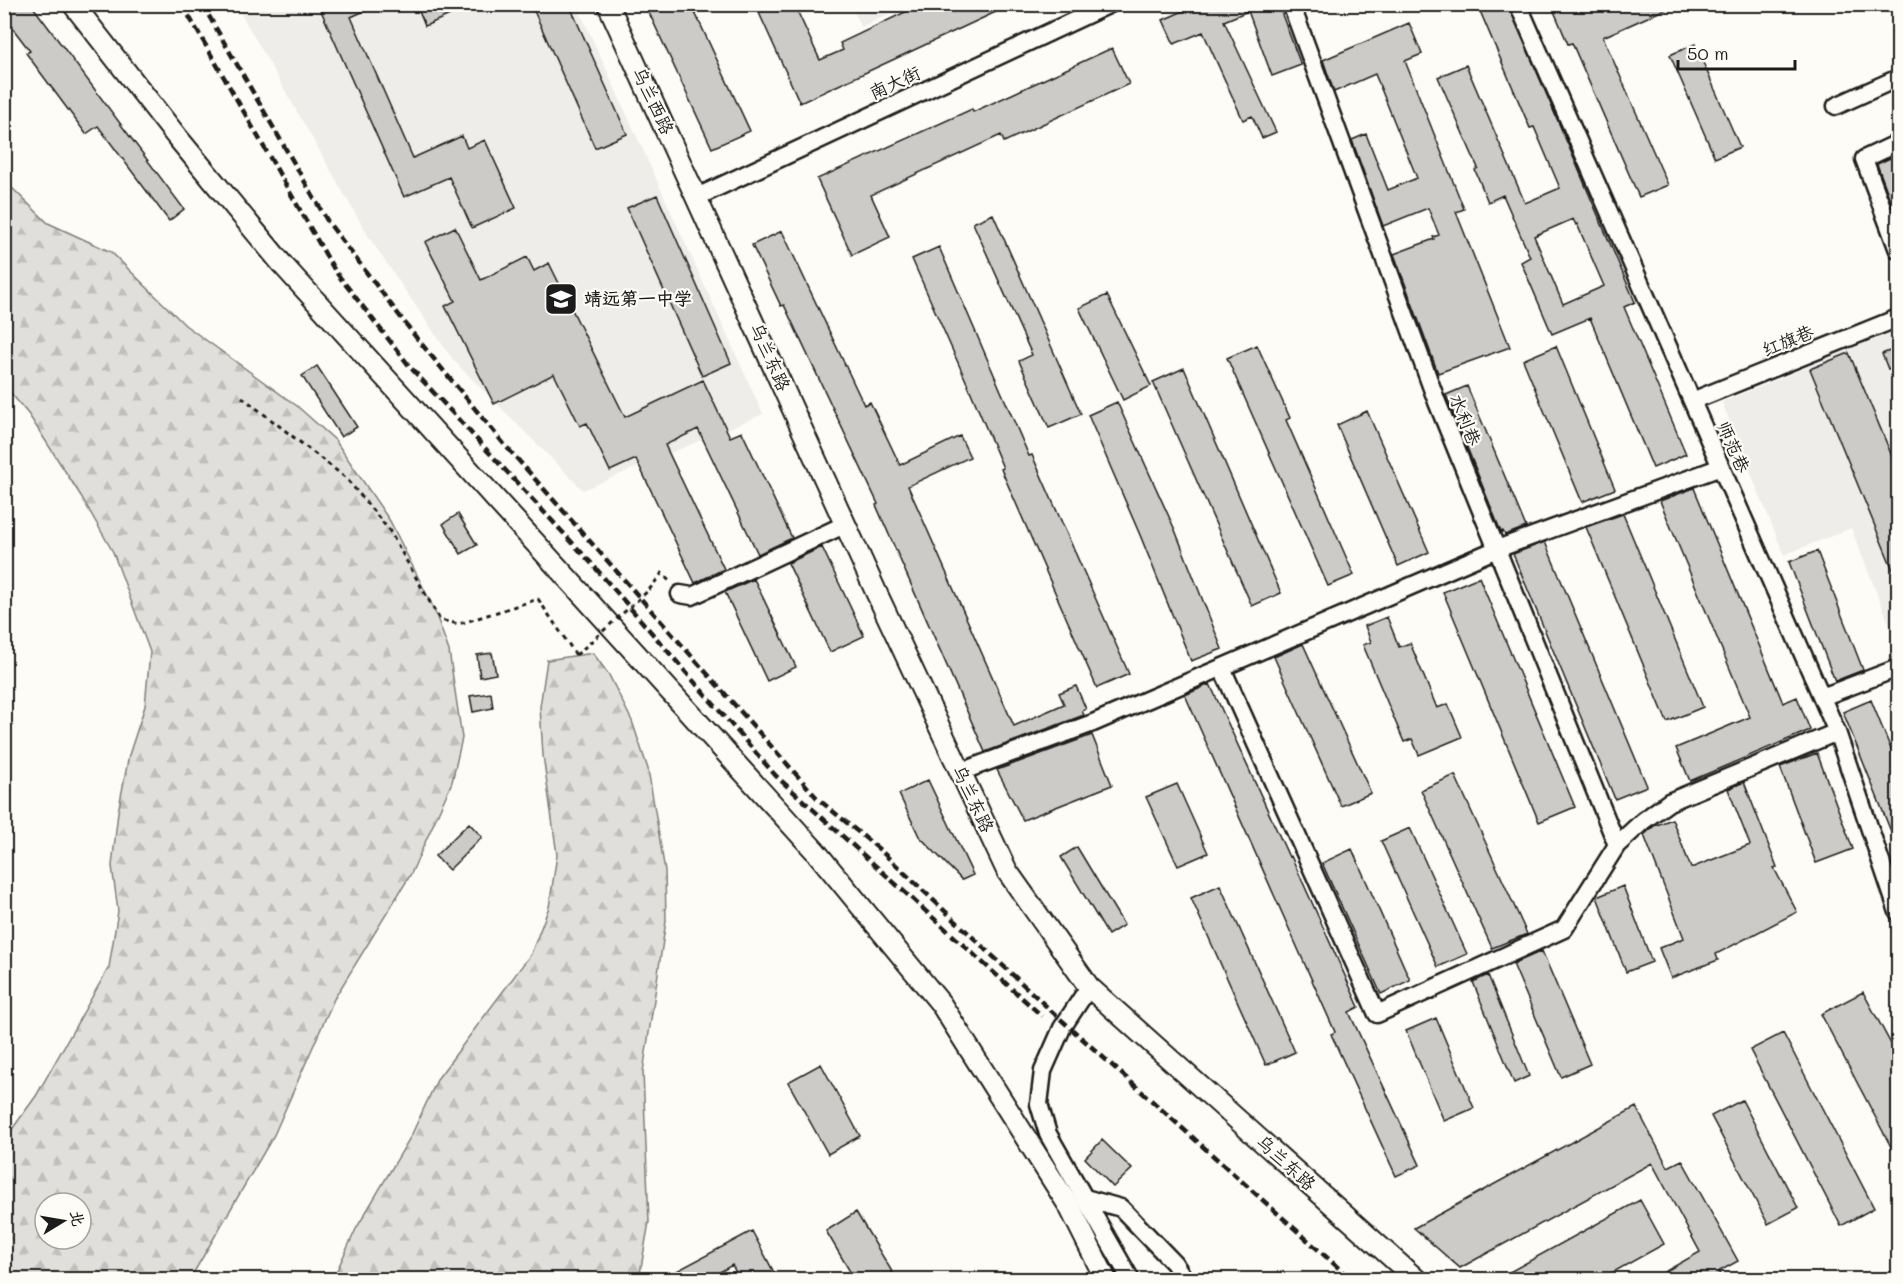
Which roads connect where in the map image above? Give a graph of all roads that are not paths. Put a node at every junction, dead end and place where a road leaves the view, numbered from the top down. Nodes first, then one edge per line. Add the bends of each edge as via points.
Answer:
1 (73, 4) edge
2 (608, 4) edge
3 (1110, 4) edge
4 (1291, 4) edge
5 (1518, 4) edge
6 (1899, 78) edge
7 (1836, 106) dead end
8 (1899, 143) edge
9 (697, 197) junction
10 (1899, 250) edge
11 (1899, 318) edge
12 (1692, 400) junction
13 (1721, 467) junction
14 (846, 524) junction
15 (1497, 549) junction
16 (680, 594) road end
17 (1222, 668) junction
18 (1899, 668) edge
19 (1822, 697) junction
20 (1837, 732) junction
21 (960, 772) junction
22 (1617, 845) junction
23 (1899, 912) edge
24 (1089, 987) junction
25 (1085, 1198) junction
26 (1106, 1280) edge
27 (1131, 1280) edge
28 (1185, 1280) edge
29 (1417, 1280) edge

1 - 26 main road via 282,264 818,853 941,1004 1069,1206
2 - 9 main road, 乌兰西路
3 - 9 street, 南大街
4 - 15 street, 水利巷 via 1437,402
5 - 12 street, 师范巷
6 - 7 street
8 - 10 street via 1864,159
9 - 14 main road, 乌兰东路
11 - 12 street, 红旗巷
12 - 13 street, 师范巷
13 - 15 street
13 - 19 street, 师范巷
14 - 16 street via 692,596
14 - 21 main road, 乌兰东路
15 - 17 street
15 - 22 street, 水利巷
17 - 21 street via 1093,723
17 - 22 street via 1377,1014 1564,928
18 - 19 street
19 - 20 street, 师范巷
20 - 22 street via 1669,802
20 - 23 street, 师范巷
21 - 24 main road, 乌兰东路 via 1006,871
24 - 25 street via 1062,1028 1043,1071 1039,1104 1048,1134
24 - 29 main road, 乌兰东路
25 - 27 street
25 - 28 street via 1121,1209 1174,1263

